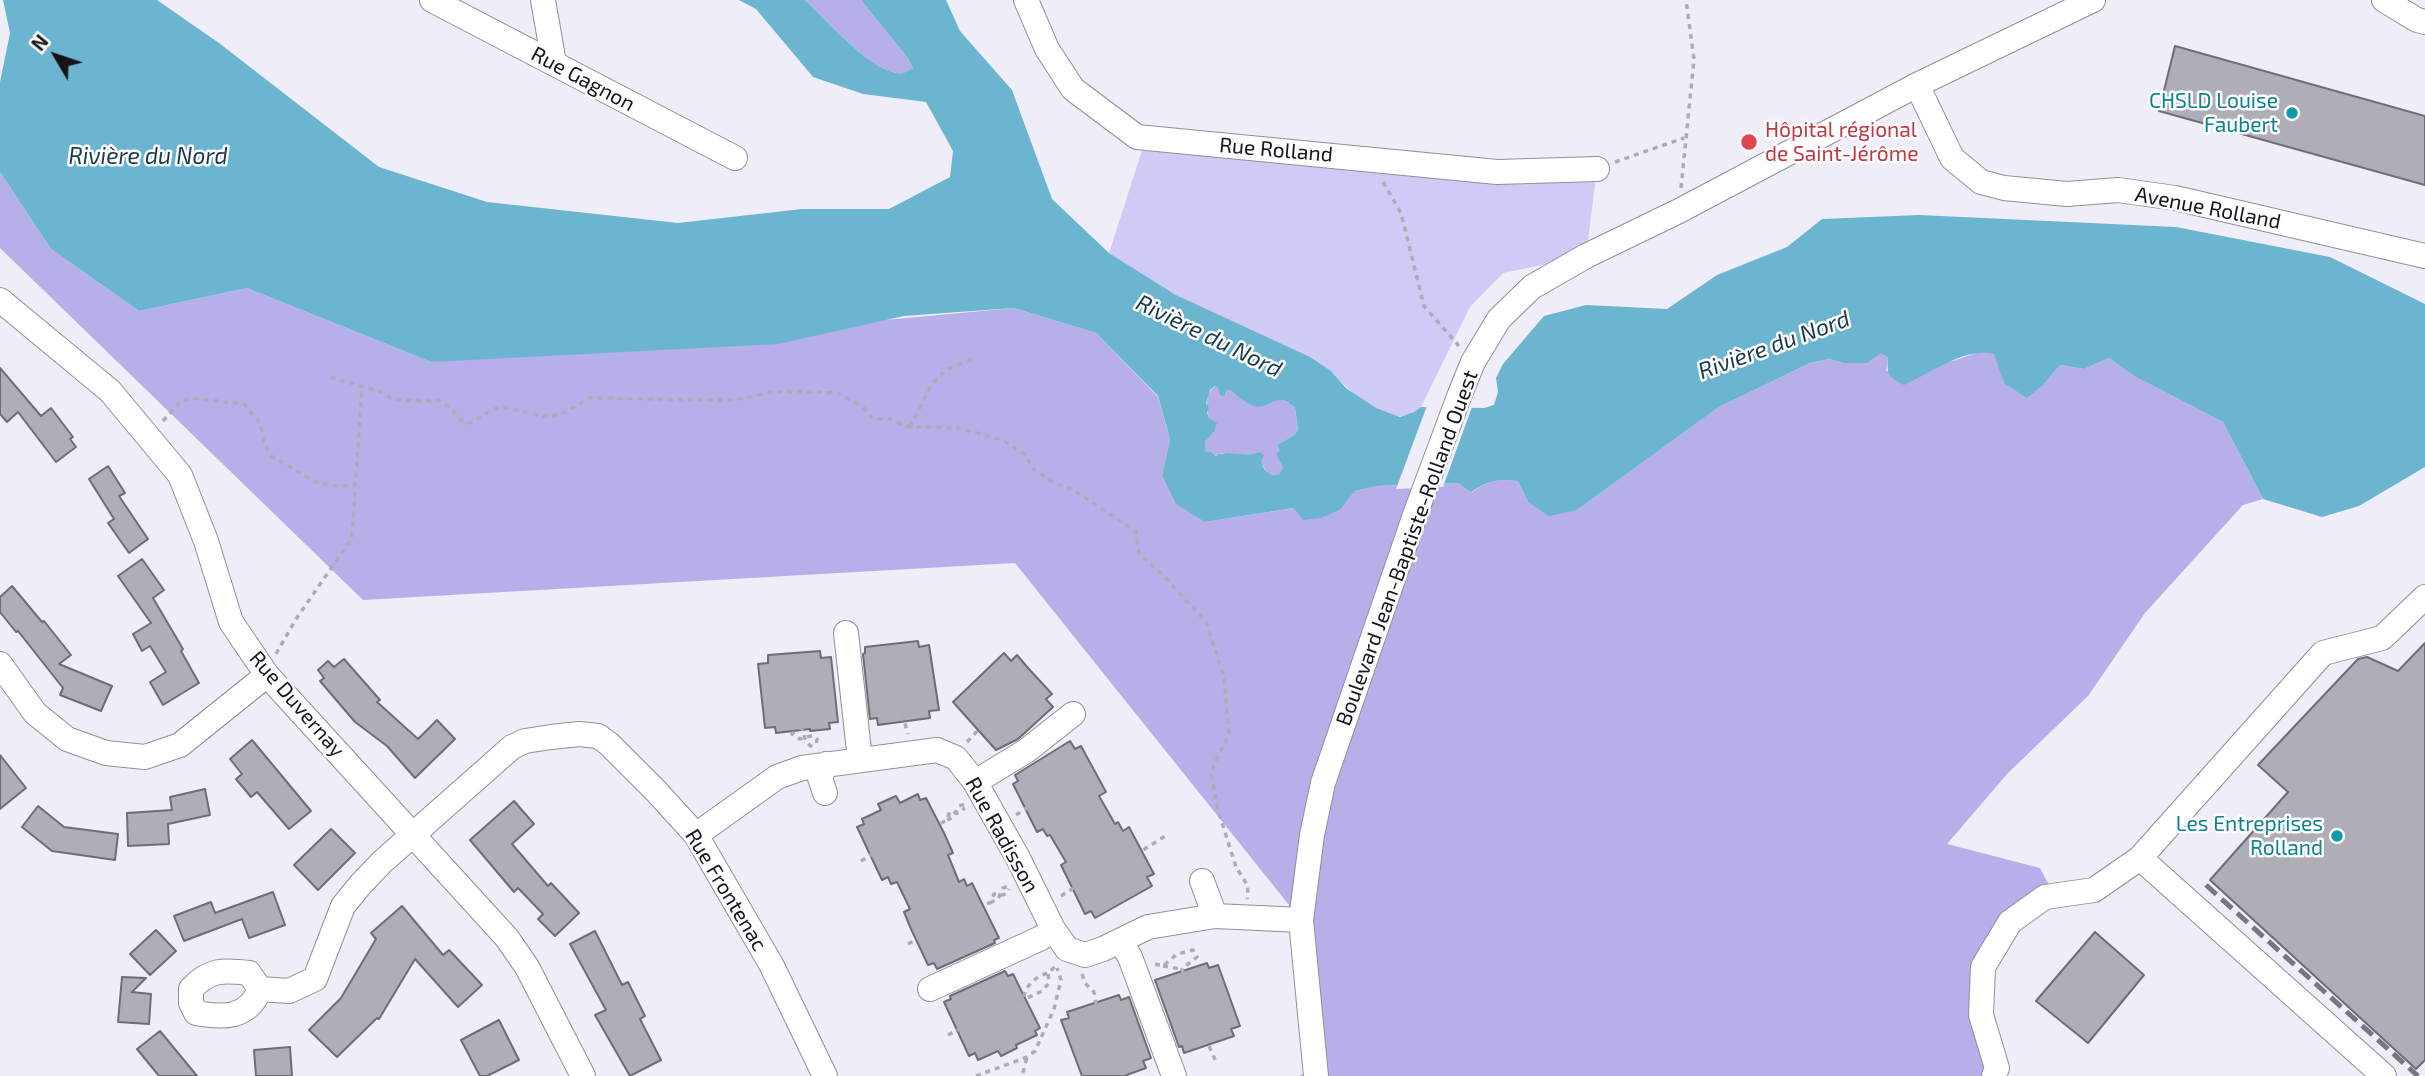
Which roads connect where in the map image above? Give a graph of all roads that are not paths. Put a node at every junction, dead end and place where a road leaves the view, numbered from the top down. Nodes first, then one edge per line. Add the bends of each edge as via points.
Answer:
1 (432, 0) edge
2 (542, 0) edge
3 (1027, 0) edge
4 (2093, 0) edge
5 (2384, 0) edge
6 (2422, 17) edge
7 (554, 63) junction
8 (1917, 85) junction
9 (735, 158) dead end
10 (1597, 169) road end
11 (2425, 256) edge
12 (0, 300) edge
13 (2425, 597) edge
14 (846, 633) dead end
15 (0, 664) edge
16 (267, 675) junction
17 (1073, 713) dead end
18 (818, 759) junction
19 (860, 760) junction
20 (825, 793) dead end
21 (970, 796) junction
22 (415, 835) junction
23 (696, 835) junction
24 (2140, 858) junction
25 (1202, 881) dead end
26 (1215, 916) junction
27 (1301, 920) junction
28 (1065, 949) junction
29 (1125, 949) junction
30 (260, 989) dead end
31 (930, 989) dead end
32 (583, 1076) edge
33 (825, 1076) edge
34 (1174, 1076) edge
35 (1316, 1076) edge
36 (1994, 1076) edge
37 (2384, 1076) edge

1 - 7 street, Rue Gagnon
2 - 7 street
3 - 10 street, Rue Rolland via 1047,49 1073,89 1136,137 1497,172
4 - 8 street, Boulevard Jean-Baptiste-Rolland Ouest
5 - 6 street
7 - 9 street, Rue Gagnon
8 - 11 street, Avenue Rolland via 1952,158 1980,181 2067,194 2119,190 2175,198
8 - 27 street, Boulevard Jean-Baptiste-Rolland Ouest via 1586,256 1532,287 1499,320 1460,394 1323,783
12 - 16 street, Rue Duvernay via 110,391 180,475 231,622
13 - 24 street via 2382,638 2323,653
14 - 19 street
15 - 16 street via 35,713 66,739 106,753 145,757 180,745
16 - 22 street, Rue Duvernay
17 - 21 street
18 - 19 street, Rue Radisson
18 - 20 street
18 - 23 street, Rue Radisson via 777,777
19 - 21 street, Rue Radisson via 937,750 956,758
21 - 28 street, Rue Radisson via 1018,858
22 - 23 street, Rue Frontenac via 512,747 579,734 598,736 609,744
22 - 30 street, Rue Frontenac via 382,862 343,906 315,979 289,991
22 - 32 street, Rue Duvernay via 507,938 527,967
23 - 33 street, Rue Frontenac via 772,966
24 - 36 street via 2094,890 2045,897 2010,922 1983,967 1981,1015 1997,1068
24 - 37 street
25 - 26 street
26 - 27 street
26 - 29 street via 1148,927
27 - 35 street, Boulevard Jean-Baptiste-Rolland Ouest
28 - 29 street
28 - 31 street via 1041,938
29 - 34 street

